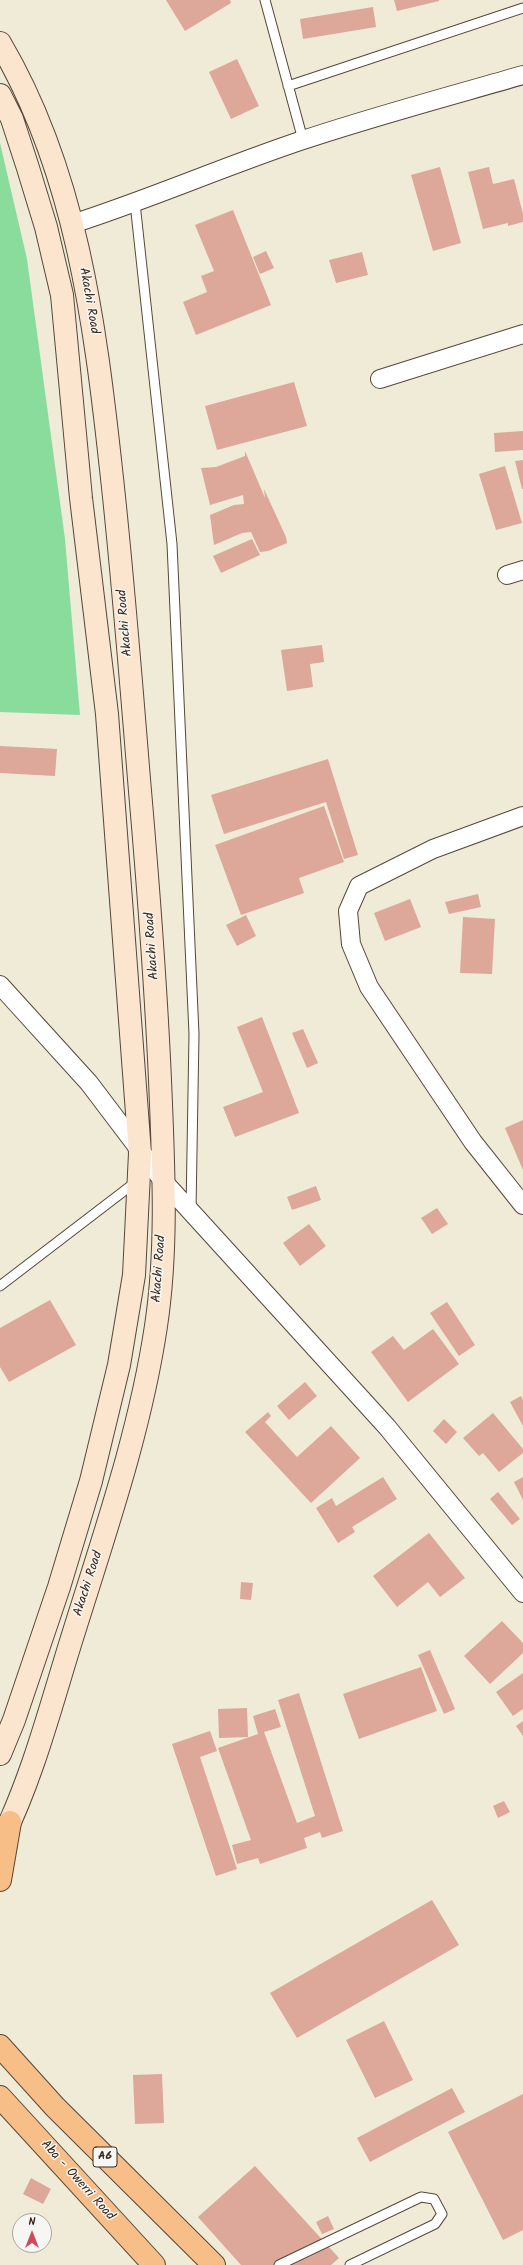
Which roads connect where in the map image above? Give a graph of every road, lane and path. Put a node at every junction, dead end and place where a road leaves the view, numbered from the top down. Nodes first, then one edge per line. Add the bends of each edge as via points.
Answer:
1 (265, 0) edge
2 (523, 8) edge
3 (0, 43) edge
4 (523, 75) edge
5 (288, 86) junction
6 (0, 96) edge
7 (303, 140) junction
8 (135, 203) junction
9 (72, 224) junction
10 (523, 334) edge
11 (380, 379) dead end
12 (523, 816) edge
13 (0, 985) edge
14 (140, 1153) junction
15 (140, 1179) junction
16 (164, 1182) junction
17 (523, 1205) edge
18 (192, 1210) junction
19 (0, 1286) edge
20 (523, 1593) edge
21 (0, 1754) edge
22 (10, 1822) junction
23 (0, 1843) edge
24 (0, 1880) edge
25 (1, 2046) edge
26 (0, 2097) edge
27 (154, 2265) edge
28 (214, 2265) edge
29 (280, 2265) edge
30 (350, 2265) edge

1 - 5 lane
2 - 5 lane
3 - 9 main road, Akachi Road via 41,125
4 - 7 street
5 - 7 lane
6 - 14 main road, Akachi Road via 12,119 28,168 46,227 62,295 80,498 107,714
7 - 8 street
8 - 9 street
8 - 18 lane via 172,544 194,1034
9 - 16 main road, Akachi Road via 86,279 101,372 122,564 158,1015
10 - 11 street
12 - 17 street via 433,849 359,886 348,911 351,944 368,987 473,1142
13 - 14 street via 89,1083
14 - 15 main road, Akachi Road
14 - 16 street
15 - 19 lane
15 - 21 main road, Akachi Road via 134,1276 119,1365 98,1450 58,1587 14,1720
16 - 18 street
16 - 22 main road, Akachi Road via 163,1249 156,1324 143,1393 122,1480 35,1754
18 - 20 street via 387,1427
22 - 23 main road, Akachi Road
22 - 24 highway
25 - 28 highway, A6 via 55,2107
26 - 27 highway, Aba - Owerri Road
29 - 30 lane via 422,2197 434,2199 442,2214 435,2224

